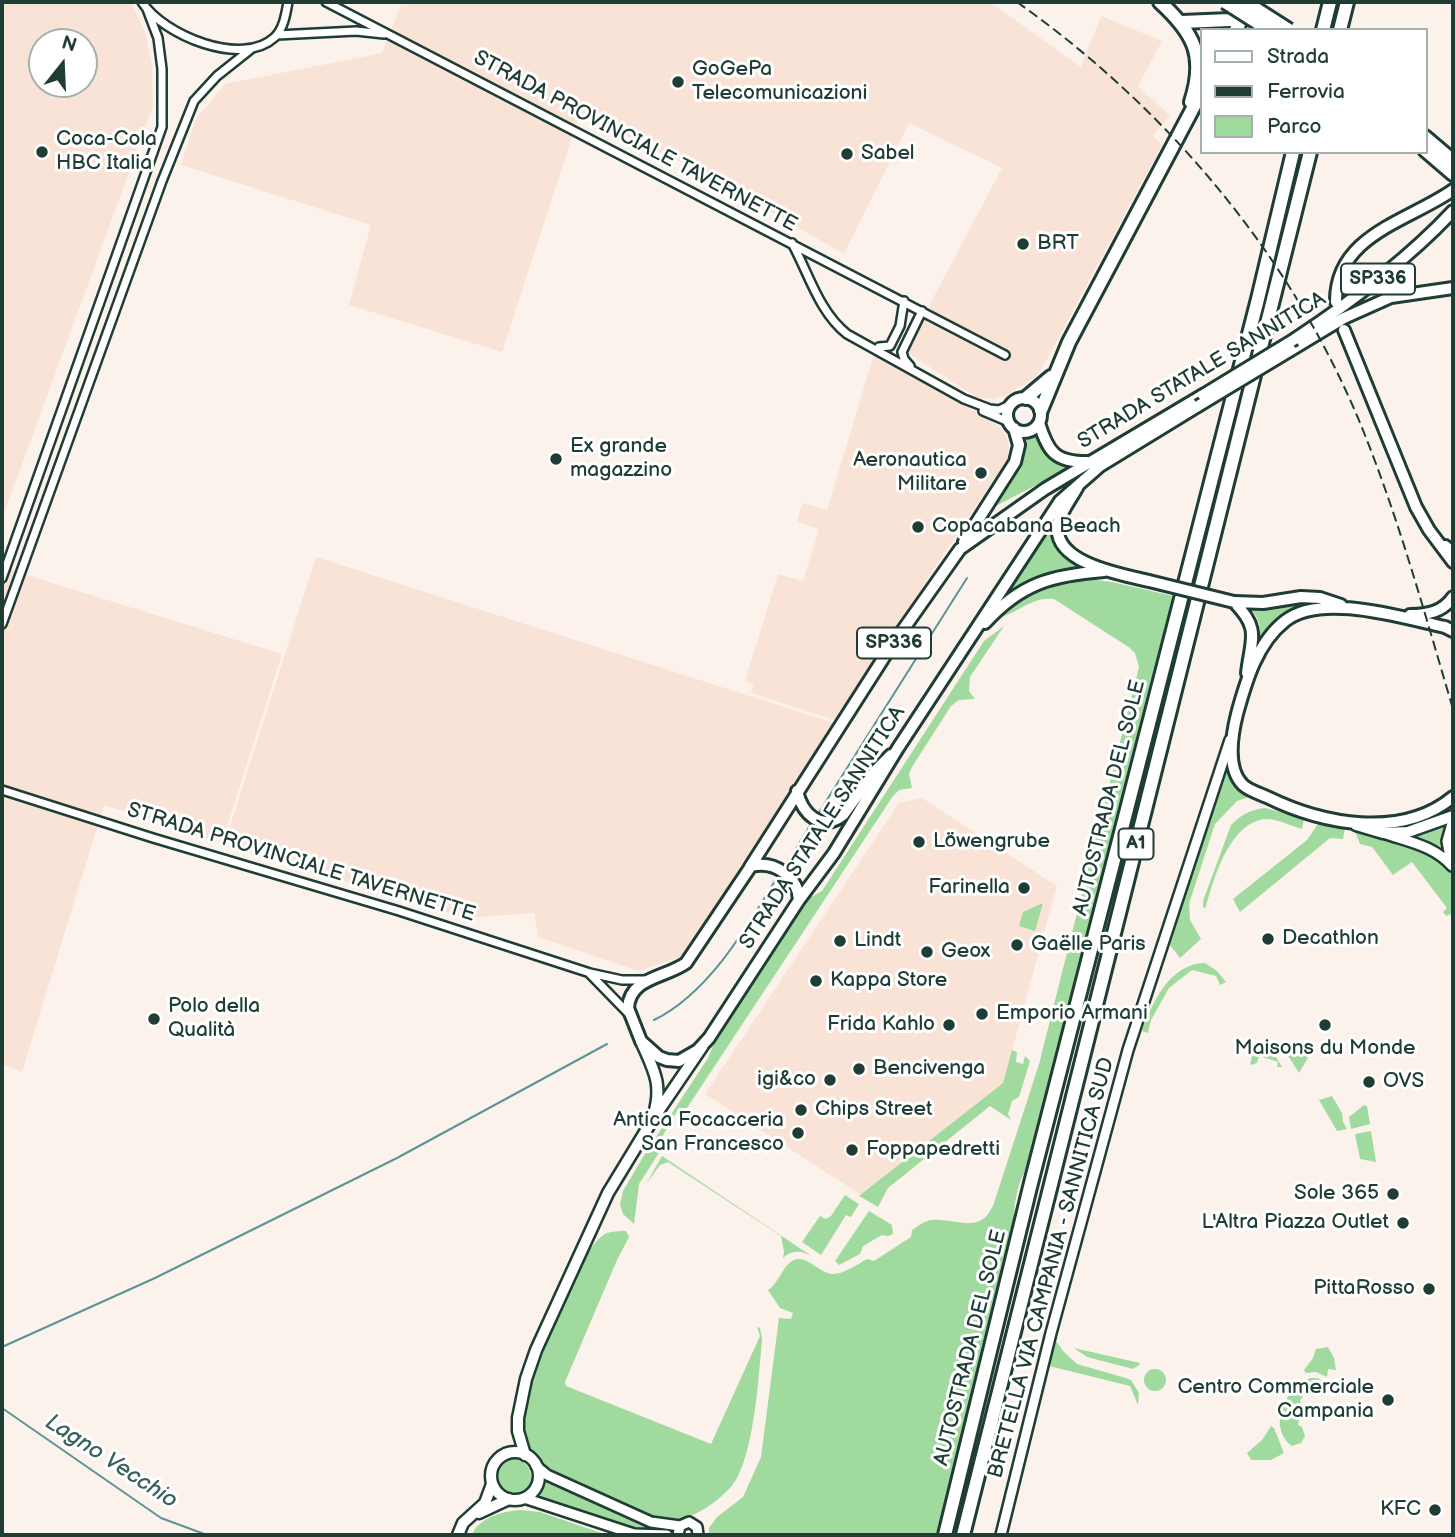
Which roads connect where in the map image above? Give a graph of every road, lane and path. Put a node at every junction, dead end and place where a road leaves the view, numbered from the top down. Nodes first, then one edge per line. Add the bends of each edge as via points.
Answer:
1 (288, 2) edge
2 (326, 2) edge
3 (1160, 2) edge
4 (1225, 2) edge
5 (1330, 2) edge
6 (1346, 2) edge
7 (144, 5) edge
8 (1247, 5) edge
9 (1182, 22) junction
10 (1237, 28) edge
11 (1266, 28) edge
12 (1286, 28) edge
13 (1324, 28) edge
14 (1340, 28) edge
15 (391, 34) junction
16 (277, 35) junction
17 (251, 49) junction
18 (1200, 95) edge
19 (1183, 126) junction
20 (1427, 139) edge
21 (1427, 152) edge
22 (1293, 154) edge
23 (1309, 154) edge
24 (1453, 161) edge
25 (1453, 174) edge
26 (1453, 190) edge
27 (1453, 211) edge
28 (792, 243) junction
29 (1453, 288) edge
30 (904, 302) junction
31 (1336, 302) dead end
32 (922, 311) junction
33 (1344, 330) dead end
34 (1293, 344) junction
35 (872, 346) junction
36 (1005, 355) dead end
37 (915, 371) junction
38 (1054, 374) junction
39 (1026, 398) junction
40 (971, 402) junction
41 (1010, 405) junction
42 (1040, 416) junction
43 (1012, 425) junction
44 (1090, 462) junction
45 (1079, 483) junction
46 (960, 549) junction
47 (1449, 551) edge
48 (1453, 562) edge
49 (1107, 571) junction
50 (2, 578) edge
51 (1453, 597) edge
52 (1234, 602) junction
53 (1344, 606) junction
54 (1384, 614) junction
55 (2, 624) edge
56 (1449, 629) edge
57 (970, 640) junction
58 (1245, 684) junction
59 (1233, 732) junction
60 (898, 748) junction
61 (2, 790) edge
62 (797, 791) junction
63 (1453, 797) edge
64 (1453, 818) edge
65 (1352, 824) junction
66 (1383, 833) junction
67 (749, 868) junction
68 (1453, 868) edge
69 (799, 901) junction
70 (590, 973) junction
71 (649, 980) junction
72 (628, 1013) junction
73 (709, 1038) junction
74 (641, 1041) junction
75 (653, 1119) junction
76 (519, 1432) junction
77 (509, 1453) junction
78 (525, 1455) junction
79 (536, 1466) junction
80 (492, 1484) junction
81 (524, 1498) junction
82 (509, 1499) junction
83 (463, 1523) junction
84 (679, 1531) edge
85 (458, 1535) edge
86 (636, 1535) edge
87 (667, 1535) edge
88 (699, 1535) edge
89 (944, 1535) edge
90 (963, 1535) edge
91 (1001, 1535) edge

1 - 16 street
2 - 15 street, STRADA PROVINCIALE TAVERNETTE
3 - 9 highway
4 - 11 highway, bridge
5 - 13 highway
6 - 14 highway
7 - 17 street via 183,36 227,48
7 - 50 street via 158,38 162,127
8 - 9 highway via 1230,20
8 - 10 highway
8 - 12 highway, bridge
9 - 19 highway via 1196,52 1198,75
15 - 16 street, STRADA PROVINCIALE TAVERNETTE via 356,30
15 - 28 street, STRADA PROVINCIALE TAVERNETTE
16 - 17 street
17 - 55 street via 194,101
18 - 19 highway
19 - 38 highway
20 - 24 highway
21 - 25 highway
22 - 89 highway, AUTOSTRADA DEL SOLE / A1
23 - 90 highway, AUTOSTRADA DEL SOLE / A1
26 - 31 main road via 1362,242 1347,262
27 - 34 main road, STRADA STATALE SANNITICA / SP336 via 1432,234
28 - 30 street
28 - 35 street, STRADA PROVINCIALE TAVERNETTE via 834,324
29 - 34 main road via 1391,297
30 - 32 street
30 - 35 street via 890,346
32 - 36 street
32 - 37 street via 902,352
33 - 47 main road via 1416,506 1429,530
34 - 44 main road, STRADA STATALE SANNITICA / SP336, bridge
34 - 45 main road, STRADA STATALE SANNITICA / SP336, bridge
35 - 37 street, STRADA PROVINCIALE TAVERNETTE
37 - 40 street, STRADA PROVINCIALE TAVERNETTE
38 - 39 highway
38 - 42 highway
39 - 41 main road
39 - 42 main road via 1035,401
40 - 41 street, STRADA PROVINCIALE TAVERNETTE via 999,410
40 - 43 street, STRADA PROVINCIALE TAVERNETTE
41 - 43 main road via 1007,413
42 - 43 main road via 1028,431
42 - 44 main road via 1053,453 1072,462
43 - 46 main road, STRADA STATALE SANNITICA via 1019,445 1015,462
44 - 46 main road, STRADA STATALE SANNITICA / SP336
45 - 49 main road, STRADA STATALE SANNITICA / SP336 via 1057,529 1070,553
45 - 57 main road, STRADA STATALE SANNITICA / SP336 via 1055,508
46 - 62 main road, STRADA STATALE SANNITICA / SP336
47 - 48 main road
49 - 52 main road, STRADA STATALE SANNITICA / SP336, bridge
49 - 57 main road, STRADA STATALE SANNITICA / SP336 via 1055,576 1029,586 1008,600
51 - 54 main road via 1435,612
52 - 53 main road, STRADA STATALE SANNITICA via 1301,597
52 - 58 main road via 1246,615 1253,635
53 - 54 main road
53 - 58 main road via 1286,619 1262,647
54 - 56 main road
57 - 60 main road, STRADA STATALE SANNITICA / SP336
58 - 59 main road
59 - 65 main road via 1233,766 1243,785 1283,805
59 - 91 street, BRETELLA VIA CAMPANIA - SANNITICA SUD via 1128,1050
60 - 62 main road via 836,821 814,819 805,811
60 - 69 main road, STRADA STATALE SANNITICA / SP336
61 - 70 street, STRADA PROVINCIALE TAVERNETTE
62 - 67 main road, STRADA STATALE SANNITICA / SP336
63 - 65 main road via 1402,821
64 - 66 main road via 1408,832
64 - 68 street via 1447,841
65 - 66 main road
66 - 68 street via 1432,849
67 - 69 main road via 764,864 789,877 798,889
67 - 71 main road, STRADA STATALE SANNITICA / SP336 via 686,964
69 - 73 main road, STRADA STATALE SANNITICA
70 - 71 street, STRADA PROVINCIALE TAVERNETTE
70 - 72 street, STRADA PROVINCIALE TAVERNETTE
71 - 72 main road, STRADA STATALE SANNITICA / SP336 via 634,989
72 - 74 main road
73 - 74 main road, STRADA STATALE SANNITICA via 685,1058 672,1061 659,1057
73 - 75 main road, STRADA STATALE SANNITICA
74 - 75 main road via 659,1091
75 - 76 main road, STRADA STATALE SANNITICA via 608,1193 536,1350 520,1404
76 - 77 main road, STRADA STATALE SANNITICA
76 - 78 main road, STRADA STATALE SANNITICA
77 - 78 main road
77 - 80 main road via 496,1461
78 - 79 main road
79 - 81 main road via 536,1488
79 - 84 street via 547,1475
80 - 82 main road
80 - 83 main road via 485,1503
81 - 82 main road
81 - 86 street
82 - 83 main road
83 - 85 main road
84 - 88 street via 685,1522 692,1522
86 - 87 street

